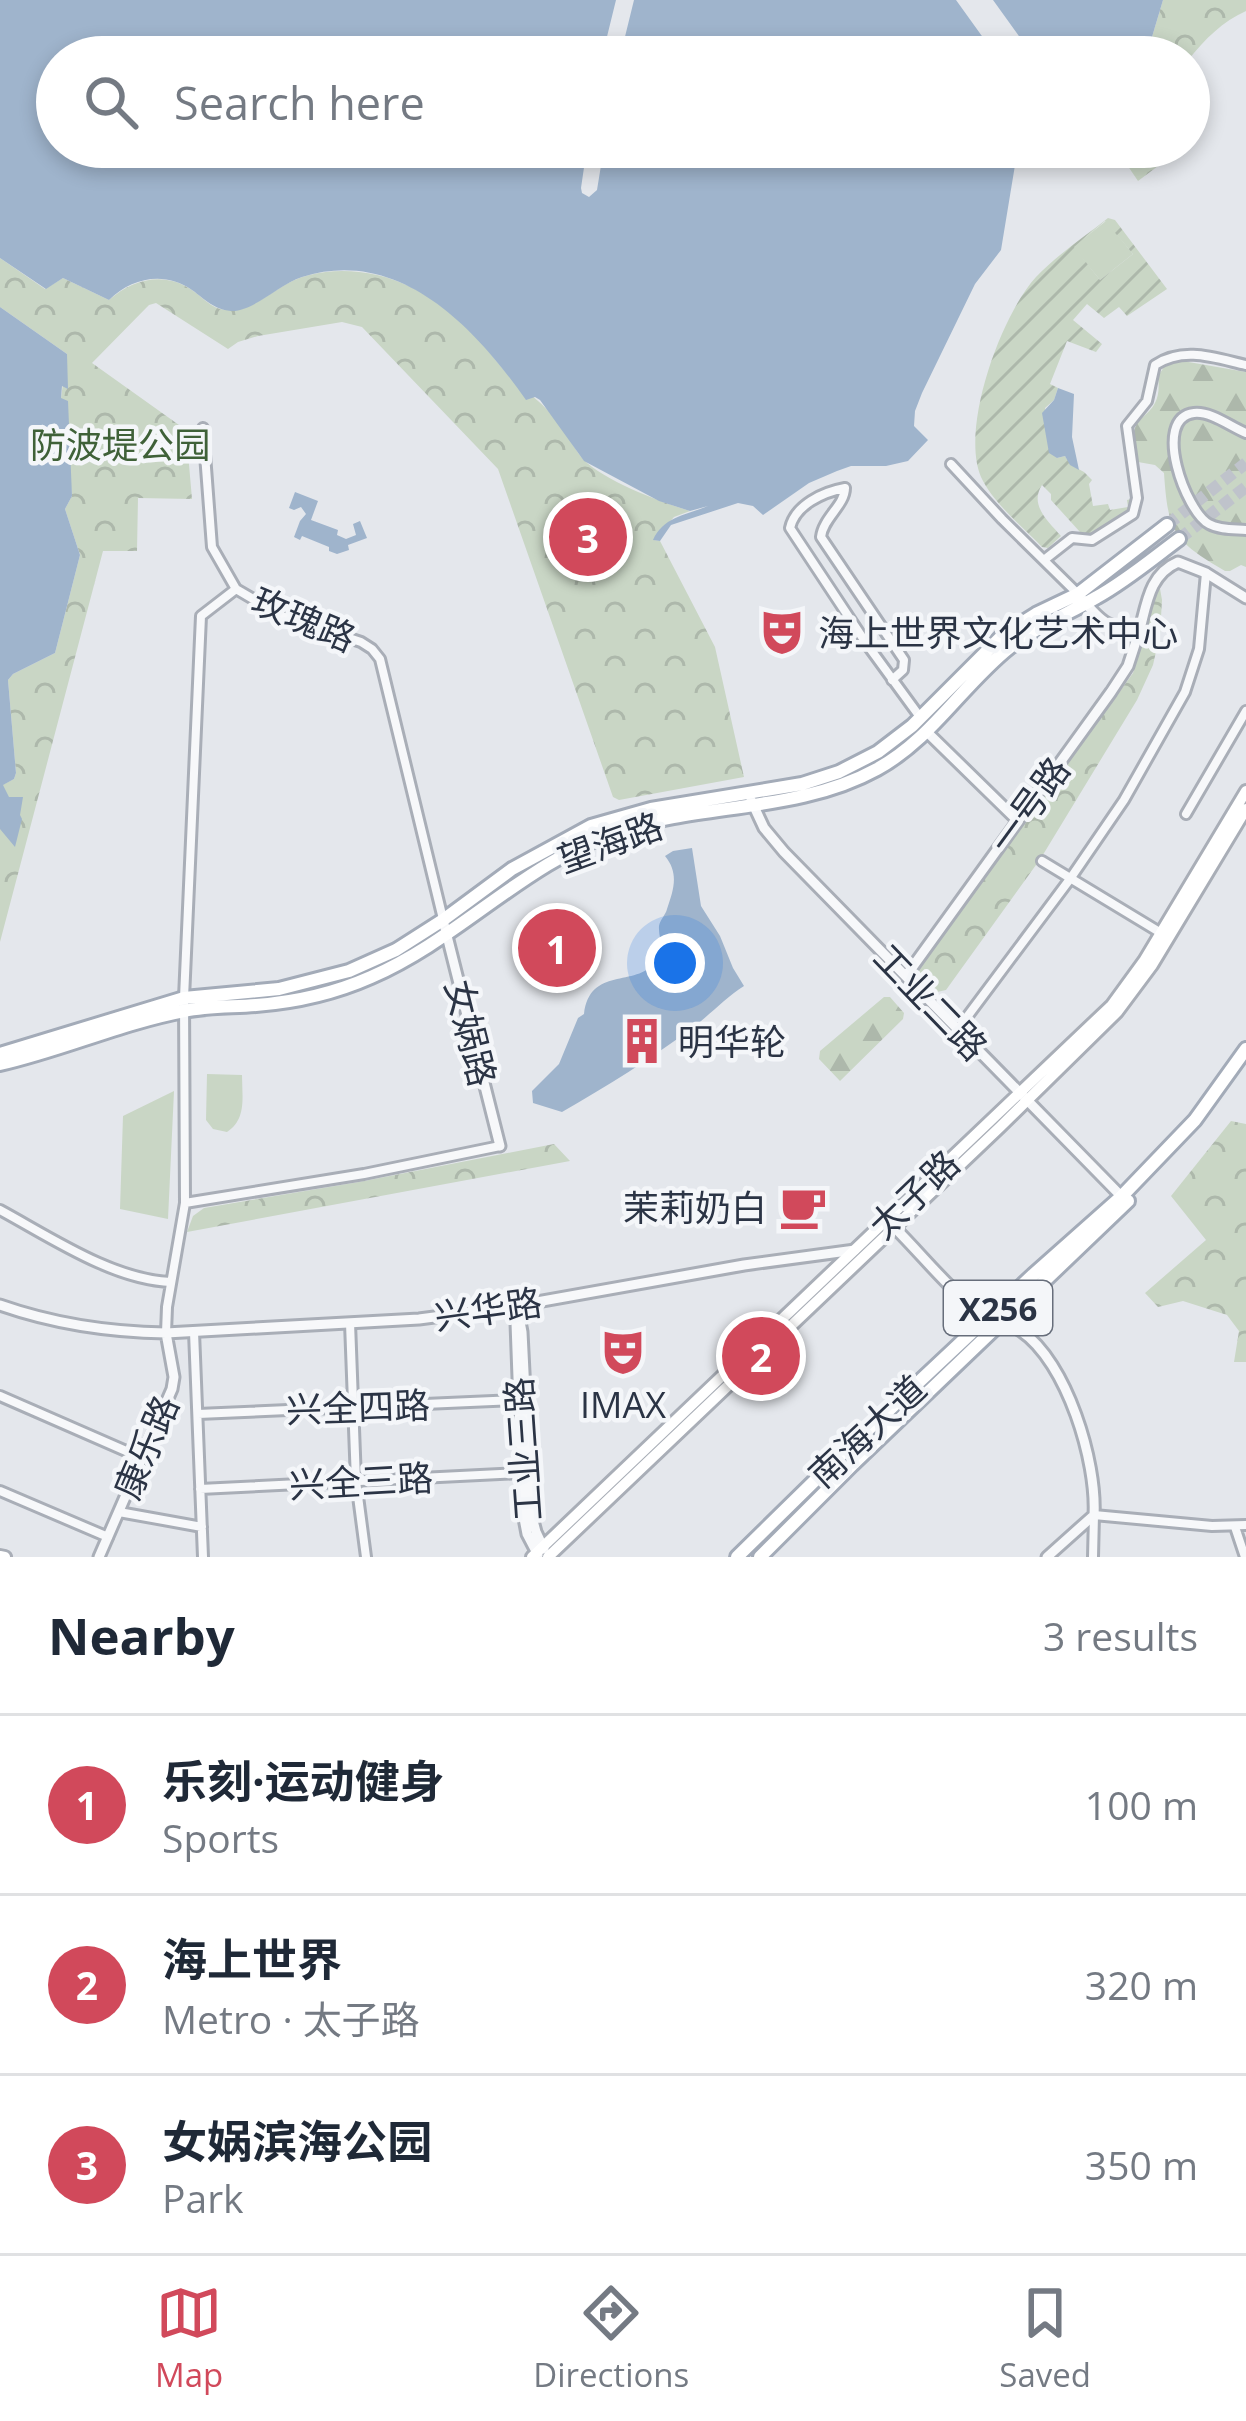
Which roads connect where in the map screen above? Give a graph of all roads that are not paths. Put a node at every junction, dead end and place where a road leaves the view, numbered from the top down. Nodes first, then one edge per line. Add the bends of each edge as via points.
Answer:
1 (1246, 365) edge
2 (203, 428) dead end
3 (1246, 433) edge
4 (951, 464) dead end
5 (1167, 525) tunnel mouth
6 (1246, 530) edge
7 (1179, 539) tunnel mouth
8 (1044, 560) junction
9 (1206, 573) junction
10 (236, 589) junction
11 (1246, 598) edge
12 (1082, 599) junction
13 (1141, 629) junction
14 (892, 680) junction
15 (1246, 711) edge
16 (921, 718) junction
17 (927, 732) junction
18 (1246, 791) edge
19 (751, 799) junction
20 (1246, 809) edge
21 (1186, 814) dead end
22 (1017, 820) junction
23 (1042, 861) dead end
24 (1070, 878) junction
25 (445, 927) junction
26 (1161, 933) junction
27 (906, 976) junction
28 (185, 1004) junction
29 (958, 1029) junction
30 (1246, 1049) edge
31 (0, 1054) edge
32 (1246, 1063) edge
33 (0, 1064) edge
34 (1023, 1096) junction
35 (500, 1146) joint
36 (1124, 1199) junction
37 (185, 1203) junction
38 (0, 1210) edge
39 (894, 1226) junction
40 (856, 1249) junction
41 (807, 1256) junction
42 (831, 1273) junction
43 (171, 1282) junction
44 (0, 1305) edge
45 (517, 1306) junction
46 (986, 1319) junction
47 (350, 1323) junction
48 (1001, 1323) junction
49 (194, 1332) junction
50 (166, 1333) junction
51 (0, 1396) edge
52 (518, 1400) junction
53 (354, 1408) junction
54 (198, 1414) junction
55 (142, 1457) junction
56 (521, 1473) junction
57 (356, 1481) junction
58 (200, 1489) junction
59 (0, 1491) edge
60 (118, 1512) junction
61 (1094, 1515) junction
62 (1246, 1525) edge
63 (202, 1527) junction
64 (1234, 1527) junction
65 (108, 1537) junction
66 (542, 1555) edge
67 (99, 1557) edge
68 (203, 1557) edge
69 (366, 1557) edge
70 (737, 1557) edge
71 (760, 1557) edge
72 (1047, 1557) edge
73 (1093, 1557) edge
74 (1245, 1557) edge

1 - 8 street via 1182,354 1155,365 1147,401 1127,426 1133,514 1091,540 1072,538
2 - 10 street via 212,547
3 - 6 street via 1194,413 1178,422 1173,439 1195,513 1219,528
4 - 8 street
5 - 12 main road, 望海路
7 - 12 main road, 望海路 via 1123,581
8 - 12 street
9 - 11 street
9 - 13 street, 一号路 via 1183,562 1164,570 1151,586
9 - 24 street via 1199,649 1185,692
10 - 25 street, 玫瑰路 via 281,616 367,645 380,659
10 - 28 street, 玫瑰路 via 201,616
12 - 13 street via 1106,624
12 - 16 main road, 望海路 via 1003,635
12 - 17 main road, 望海路 via 1012,646
13 - 22 street, 一号路 via 1121,677
14 - 14 street via 790,528 795,514 833,490 846,493 821,536 904,660
14 - 16 street
15 - 21 street
16 - 19 main road, 望海路 via 839,772
17 - 19 main road, 望海路 via 844,785
17 - 22 street
18 - 26 main road, 太子路
19 - 25 main road, 望海路 via 623,823
19 - 27 street, 工业二路 via 773,840
20 - 34 main road, 太子路 via 1129,998
22 - 27 street, 一号路
23 - 24 street
24 - 26 street
24 - 29 street
25 - 28 main road, 望海路 via 385,971 332,991 281,1002
25 - 35 street, 女娲路
26 - 34 main road, 太子路 via 1112,1005
27 - 29 street, 工业二路
28 - 31 main road, 望海路
28 - 33 main road, 望海路
28 - 37 street, 玫瑰路
29 - 34 street, 工业二路
30 - 36 main road, 南海大道 / X256
32 - 36 main road, 南海大道 / X256 via 1200,1124
34 - 36 street, 工业二路
34 - 39 main road, 太子路
34 - 40 main road, 太子路
35 - 37 street
36 - 46 main road, 南海大道 / X256
36 - 48 main road, 南海大道 / X256
37 - 43 street, 玫瑰路
38 - 43 street via 125,1273
39 - 46 street
39 - 66 main road, 太子路
40 - 41 street, 兴华路
40 - 42 main road, 太子路
41 - 42 street
41 - 45 street, 兴华路
42 - 66 main road, 太子路
43 - 50 street, 玫瑰路
44 - 50 street, 兴华路 via 101,1330
45 - 47 street, 兴华路
45 - 52 street, 工业三路
45 - 66 street, 工业三路 via 531,1513
46 - 48 street
46 - 70 main road, 南海大道 / X256
47 - 49 street, 兴华路
47 - 53 street
48 - 61 street via 1022,1331 1061,1378 1094,1486
48 - 71 main road, 南海大道 / X256
49 - 50 street, 兴华路
49 - 54 street
50 - 55 street, 康乐路 via 173,1385
51 - 55 street
52 - 53 street, 兴全四路
52 - 56 street, 工业三路
53 - 54 street, 兴全四路
53 - 57 street
54 - 58 street
55 - 60 street, 康乐路
56 - 57 street, 兴全三路
56 - 66 street, 工业三路 via 525,1527
57 - 58 street, 兴全三路
57 - 69 street
58 - 63 street
59 - 65 street
60 - 63 street
60 - 65 street, 康乐路
61 - 64 street
61 - 72 street
61 - 73 street
62 - 64 street
63 - 68 street
64 - 74 street
65 - 67 street, 康乐路

